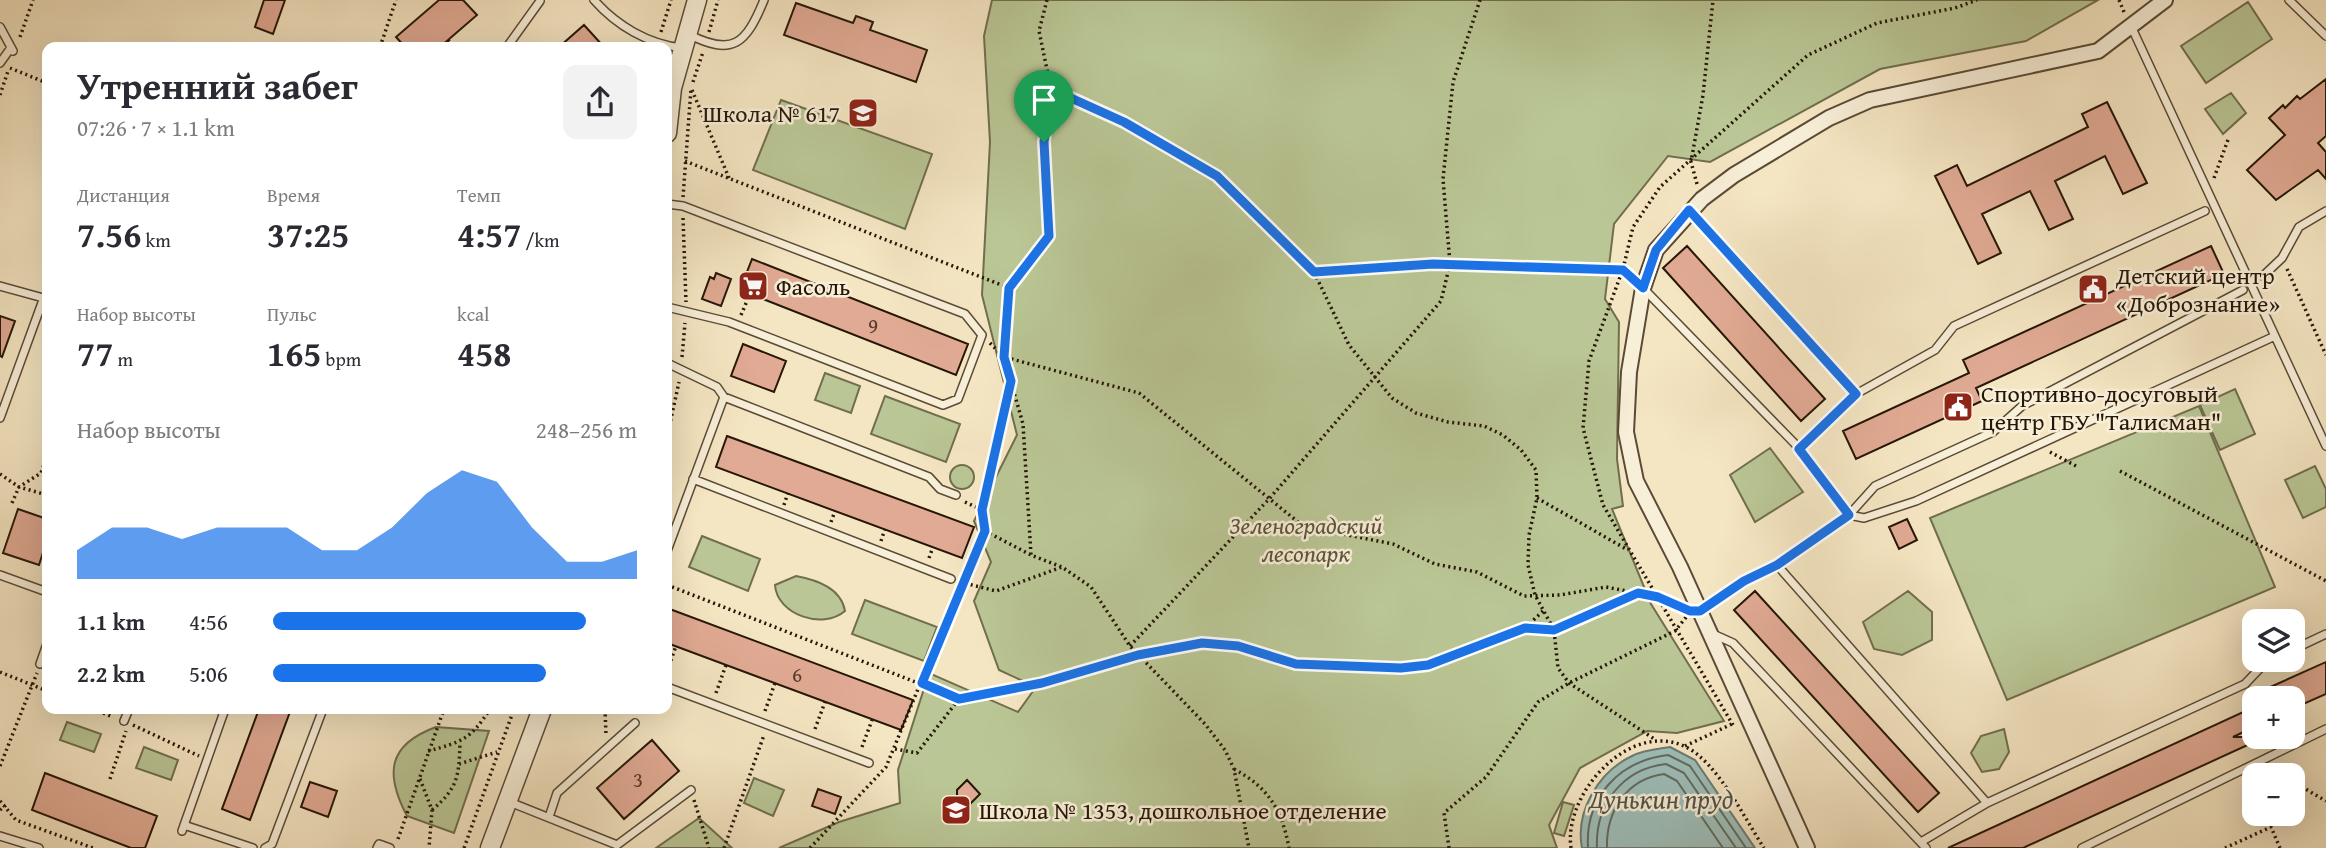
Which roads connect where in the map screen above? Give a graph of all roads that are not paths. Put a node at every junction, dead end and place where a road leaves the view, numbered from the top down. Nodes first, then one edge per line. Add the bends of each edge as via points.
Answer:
1 (540, 0) edge
2 (551, 0) edge
3 (594, 0) edge
4 (697, 0) edge
5 (764, 0) edge
6 (2165, 0) edge
7 (2289, 0) edge
8 (2131, 26) junction
9 (0, 27) edge
10 (2325, 32) edge
11 (685, 41) junction
12 (511, 42) edge
13 (647, 42) edge
14 (672, 43) edge
15 (0, 63) edge
16 (672, 88) edge
17 (672, 205) edge
18 (1689, 210) junction
19 (2205, 211) dead end
20 (2326, 211) edge
21 (2263, 276) dead end
22 (0, 285) edge
23 (1643, 288) junction
24 (2243, 290) dead end
25 (42, 299) edge
26 (42, 308) edge
27 (672, 308) edge
28 (2275, 336) junction
29 (672, 365) edge
30 (723, 397) junction
31 (0, 418) edge
32 (2326, 446) edge
33 (693, 479) junction
34 (956, 495) dead end
35 (1849, 515) junction
36 (672, 537) edge
37 (1777, 565) junction
38 (0, 575) edge
39 (951, 579) road end
40 (42, 590) edge
41 (1700, 611) junction
42 (1710, 633) junction
43 (2326, 634) edge
44 (2305, 644) edge
45 (42, 658) edge
46 (40, 664) road end
47 (2256, 672) edge
48 (672, 689) edge
49 (127, 714) edge
50 (223, 714) edge
51 (321, 714) edge
52 (540, 714) edge
53 (124, 721) road end
54 (635, 723) dead end
55 (2326, 729) edge
56 (869, 763) dead end
57 (691, 790) road end
58 (506, 801) junction
59 (1987, 803) junction
60 (549, 817) junction
61 (0, 836) edge
62 (1924, 845) edge
63 (39, 848) edge
64 (253, 848) edge
65 (265, 848) edge
66 (377, 848) edge
67 (390, 848) edge
68 (490, 848) edge
69 (1807, 848) edge
70 (2082, 848) edge

1 - 2 lane
1 - 12 lane
3 - 13 lane
4 - 11 street
5 - 11 lane via 754,25 737,44 725,47
6 - 8 street
7 - 10 lane
8 - 18 street via 2098,51 1870,100 1829,118 1734,175
8 - 28 lane
9 - 15 lane via 12,50
11 - 14 lane
11 - 16 street
17 - 27 lane via 965,314 982,335 958,399 943,405 737,325
18 - 19 lane via 1856,394 1935,350 1954,326
18 - 23 street via 1656,250
20 - 21 lane via 2300,227 2282,258
22 - 25 lane
23 - 35 lane via 1799,449
23 - 41 street via 1629,372 1626,432 1636,481
24 - 35 lane via 2022,406 1993,432 1875,485
26 - 31 lane
28 - 32 lane
28 - 35 lane via 1916,502 1864,518
29 - 30 lane via 717,387
30 - 33 lane
30 - 34 lane via 929,477 940,489
33 - 36 lane
33 - 39 lane
35 - 37 lane
37 - 41 lane
37 - 59 lane
38 - 40 lane
41 - 42 street
42 - 62 lane via 1733,643
42 - 69 street
43 - 44 lane
45 - 46 lane
47 - 59 lane via 2245,684
48 - 56 lane
49 - 53 lane
50 - 64 lane via 183,828
51 - 65 lane via 272,844
52 - 58 street
54 - 60 lane via 557,793
55 - 70 lane
57 - 60 lane via 617,845
58 - 60 lane
58 - 68 street
59 - 62 lane
61 - 63 lane
66 - 67 lane via 379,844

